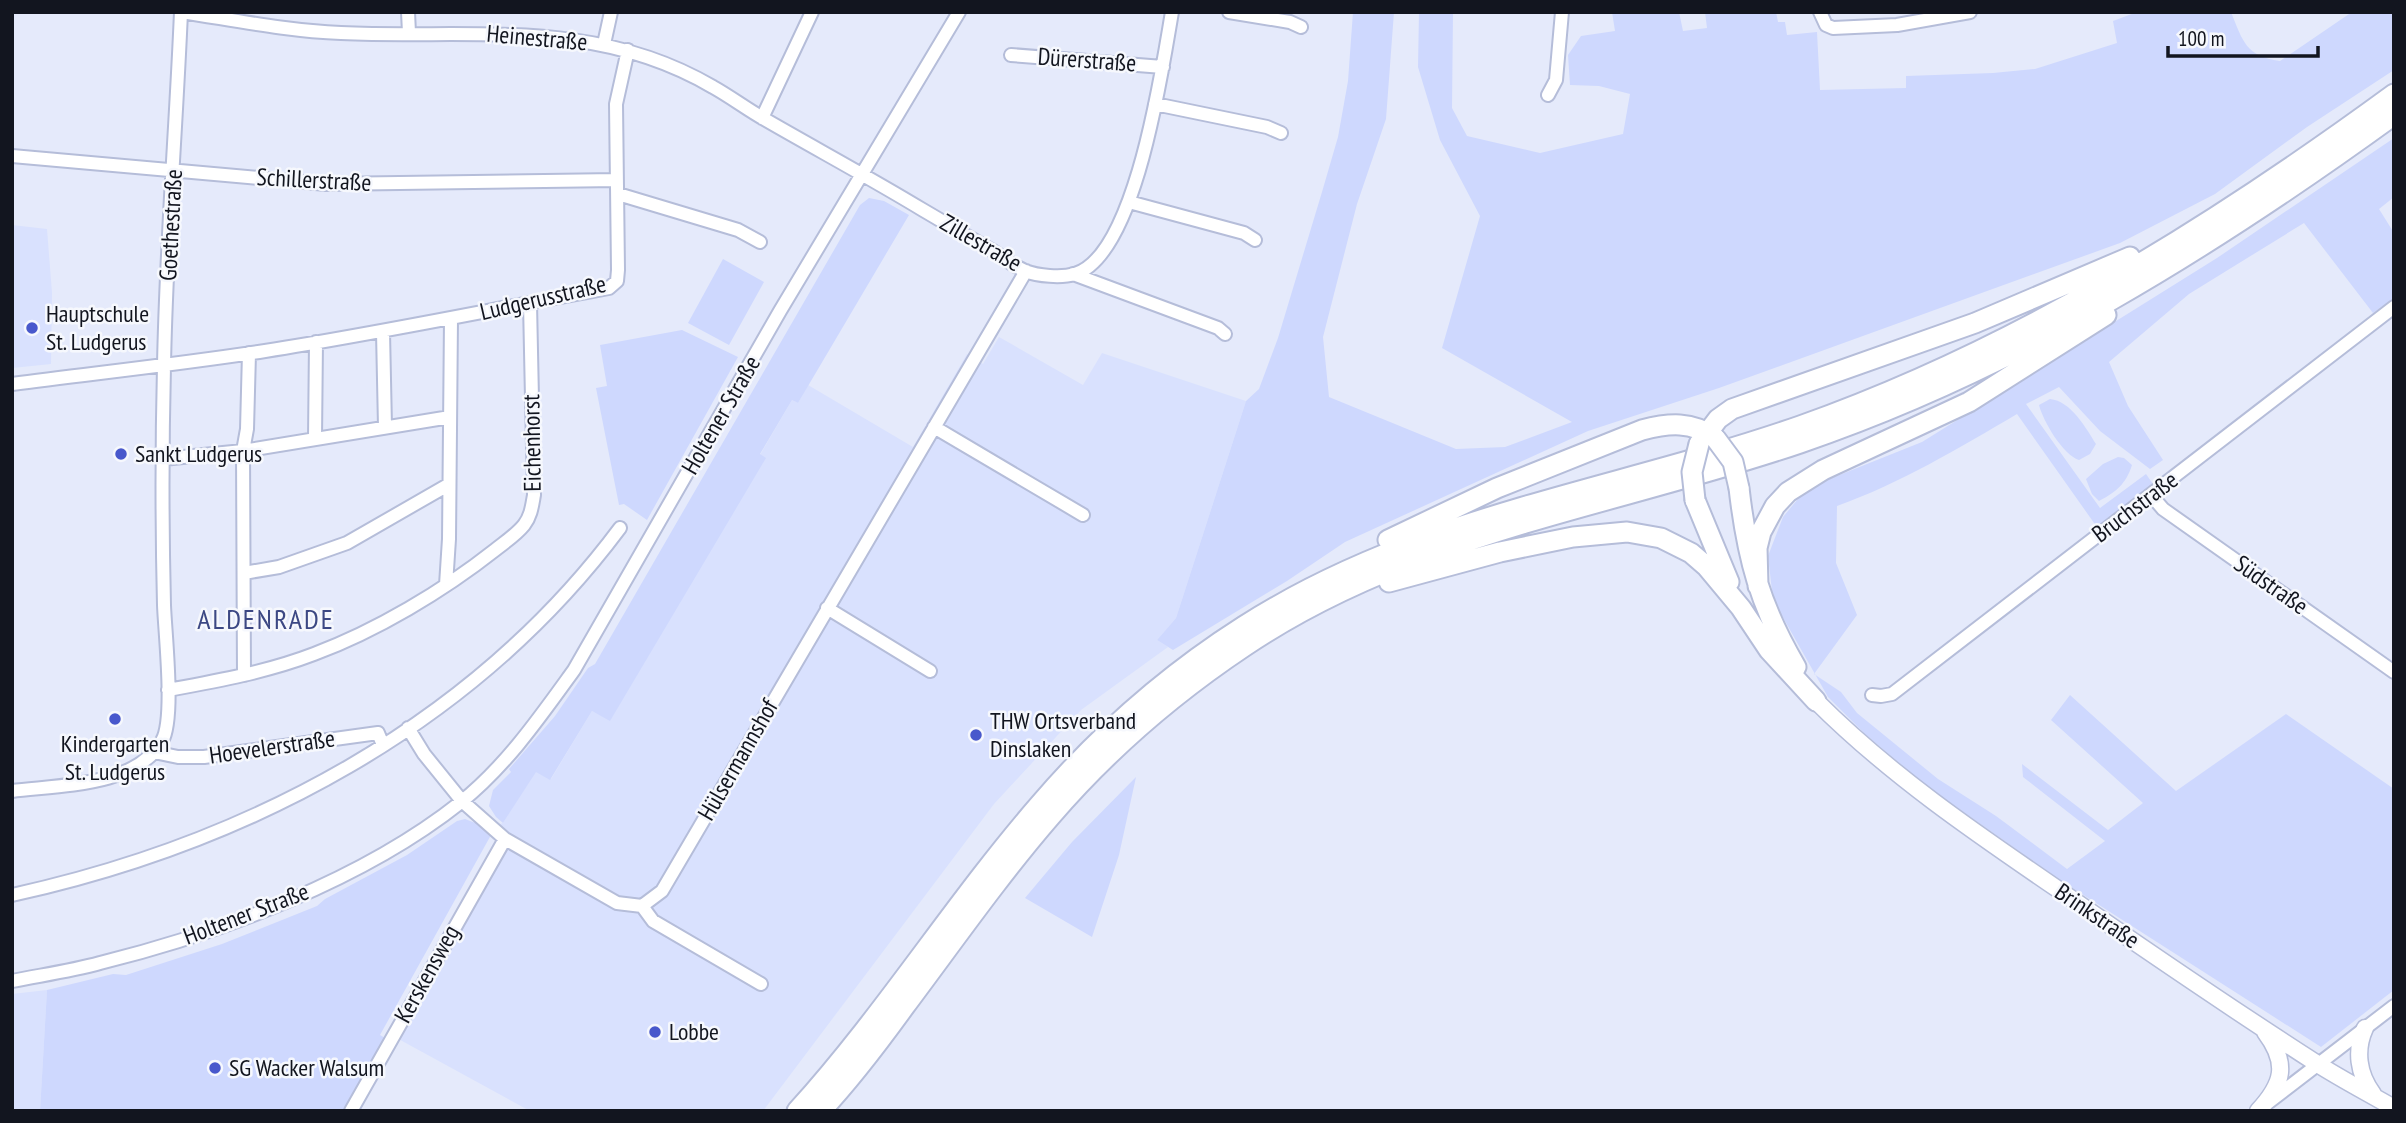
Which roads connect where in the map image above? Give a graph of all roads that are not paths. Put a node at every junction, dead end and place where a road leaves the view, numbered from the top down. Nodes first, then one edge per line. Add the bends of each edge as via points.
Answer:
1 (181, 12) edge
2 (408, 12) edge
3 (611, 12) edge
4 (812, 12) edge
5 (959, 12) edge
6 (1172, 12) edge
7 (1229, 12) edge
8 (1562, 12) edge
9 (1820, 12) edge
10 (1970, 12) edge
11 (1954, 14) edge
12 (1301, 27) dead end
13 (409, 33) junction
14 (604, 44) junction
15 (628, 50) junction
16 (1011, 55) dead end
17 (1163, 66) junction
18 (2394, 94) edge
19 (1548, 95) dead end
20 (1155, 104) junction
21 (2394, 115) edge
22 (762, 118) junction
23 (1281, 133) dead end
24 (12, 156) edge
25 (174, 172) junction
26 (862, 174) junction
27 (617, 180) junction
28 (618, 194) junction
29 (1129, 202) junction
30 (2183, 237) junction
31 (1255, 240) dead end
32 (760, 242) dead end
33 (2176, 261) junction
34 (1026, 271) junction
35 (1073, 274) junction
36 (530, 303) junction
37 (2394, 307) edge
38 (451, 319) junction
39 (383, 332) junction
40 (1225, 334) dead end
41 (316, 342) junction
42 (249, 353) junction
43 (164, 365) junction
44 (12, 384) edge
45 (450, 417) junction
46 (385, 427) junction
47 (934, 427) junction
48 (315, 438) junction
49 (1707, 438) junction
50 (243, 451) junction
51 (163, 459) junction
52 (448, 485) junction
53 (2151, 495) junction
54 (1083, 515) dead end
55 (620, 527) dead end
56 (244, 573) junction
57 (1317, 584) junction
58 (446, 585) junction
59 (1758, 586) junction
60 (827, 608) junction
61 (1741, 608) junction
62 (1280, 623) junction
63 (930, 671) dead end
64 (2394, 672) edge
65 (244, 675) junction
66 (168, 690) junction
67 (1872, 695) dead end
68 (1816, 701) junction
69 (408, 728) junction
70 (383, 745) junction
71 (154, 752) junction
72 (12, 791) edge
73 (462, 801) junction
74 (505, 839) junction
75 (12, 895) edge
76 (642, 905) junction
77 (12, 981) edge
78 (761, 984) dead end
79 (2394, 1006) edge
80 (2256, 1023) junction
81 (882, 1024) junction
82 (2365, 1028) junction
83 (856, 1056) junction
84 (2317, 1064) junction
85 (2374, 1096) junction
86 (2394, 1108) edge
87 (351, 1111) edge
88 (797, 1111) edge
89 (821, 1111) edge
90 (2258, 1111) edge

1 - 13 street, Heinestraße via 340,33
1 - 25 street, Goethestraße
2 - 13 street
3 - 14 street
4 - 22 street
5 - 26 street, Holtener Straße
6 - 17 street
7 - 12 street
8 - 19 street via 1556,80
9 - 11 street via 1826,25 1833,28 1897,25
10 - 11 street
13 - 14 street, Heinestraße via 537,36
14 - 15 street, Heinestraße
15 - 22 street, Heinestraße via 712,86
15 - 27 street, Ludgerusstraße via 616,104
16 - 17 street, Dürerstraße
17 - 20 street
18 - 30 highway
20 - 23 street
20 - 29 street
21 - 33 highway
22 - 26 street, Heinestraße
24 - 25 street, Schillerstraße
25 - 27 street, Schillerstraße via 326,184
25 - 43 street, Goethestraße
26 - 34 street, Zillestraße
26 - 73 street, Holtener Straße via 574,670 535,724
27 - 28 street, Ludgerusstraße
28 - 32 street via 738,230
28 - 36 street, Ludgerusstraße via 617,281 609,288
29 - 31 street via 1244,233
29 - 35 street via 1094,262
30 - 49 highway via 1975,323 1732,409 1718,419
30 - 57 highway via 1985,348 1859,404 1750,442 1484,517
33 - 59 highway via 2126,303 2002,383 1823,470 1788,492 1761,532
33 - 62 highway via 1992,363 1876,415 1754,458 1435,551 1335,593
34 - 35 street, Zillestraße
34 - 47 street, Hülsermannshof
35 - 40 street, Zillestraße
36 - 38 street, Ludgerusstraße
36 - 58 street, Eichenhorst via 531,511 511,537
37 - 53 street, Bruchstraße
38 - 39 street, Ludgerusstraße
38 - 45 street
39 - 41 street, Ludgerusstraße
39 - 46 street
41 - 42 street, Ludgerusstraße
41 - 48 street
42 - 43 street, Ludgerusstraße
42 - 50 street
43 - 44 street, Ludgerusstraße
43 - 51 street, Goethestraße
45 - 46 street
45 - 52 street
46 - 48 street
47 - 54 street
47 - 60 street, Hülsermannshof
48 - 50 street
49 - 57 highway via 1679,423 1661,425 1568,458 1371,548
49 - 59 highway, bridge via 1733,462
49 - 61 highway, bridge via 1692,472 1695,500
50 - 51 street
50 - 56 street
51 - 66 street, Goethestraße
52 - 56 street via 347,542 279,567
52 - 58 street
53 - 64 street, Südstraße via 2163,509
53 - 67 street, Bruchstraße via 1892,694
55 - 69 street via 551,608 467,684
56 - 65 street
57 - 81 highway via 1186,666 1088,751 999,853
58 - 65 street, Eichenhorst via 314,654
59 - 68 highway via 1782,643
60 - 63 street
60 - 76 street, Hülsermannshof via 662,891
61 - 62 highway via 1706,566 1677,544 1644,533 1606,532 1409,575
61 - 68 highway via 1769,650
62 - 81 highway via 1197,678 1099,764
65 - 66 street, Eichenhorst
66 - 71 street via 166,731
68 - 80 main road, Brinkstraße via 1887,767 1956,819
69 - 70 street
69 - 73 street
70 - 71 street, Hoevelerstraße via 378,733 204,757
70 - 75 street via 340,773 225,830 115,870
71 - 72 street via 121,775
73 - 74 street
73 - 77 street, Holtener Straße via 356,868 233,922 100,963
74 - 76 street via 617,903
74 - 87 street, Kerskensweg
76 - 78 street via 653,920
79 - 82 street
80 - 84 main road, Brinkstraße
80 - 90 main road via 2273,1044 2280,1073 2273,1095
81 - 83 highway
82 - 84 street
82 - 85 main road via 2358,1053
83 - 88 highway
83 - 89 highway
84 - 85 main road, Brinkstraße
84 - 90 street
85 - 86 main road, Brinkstraße

